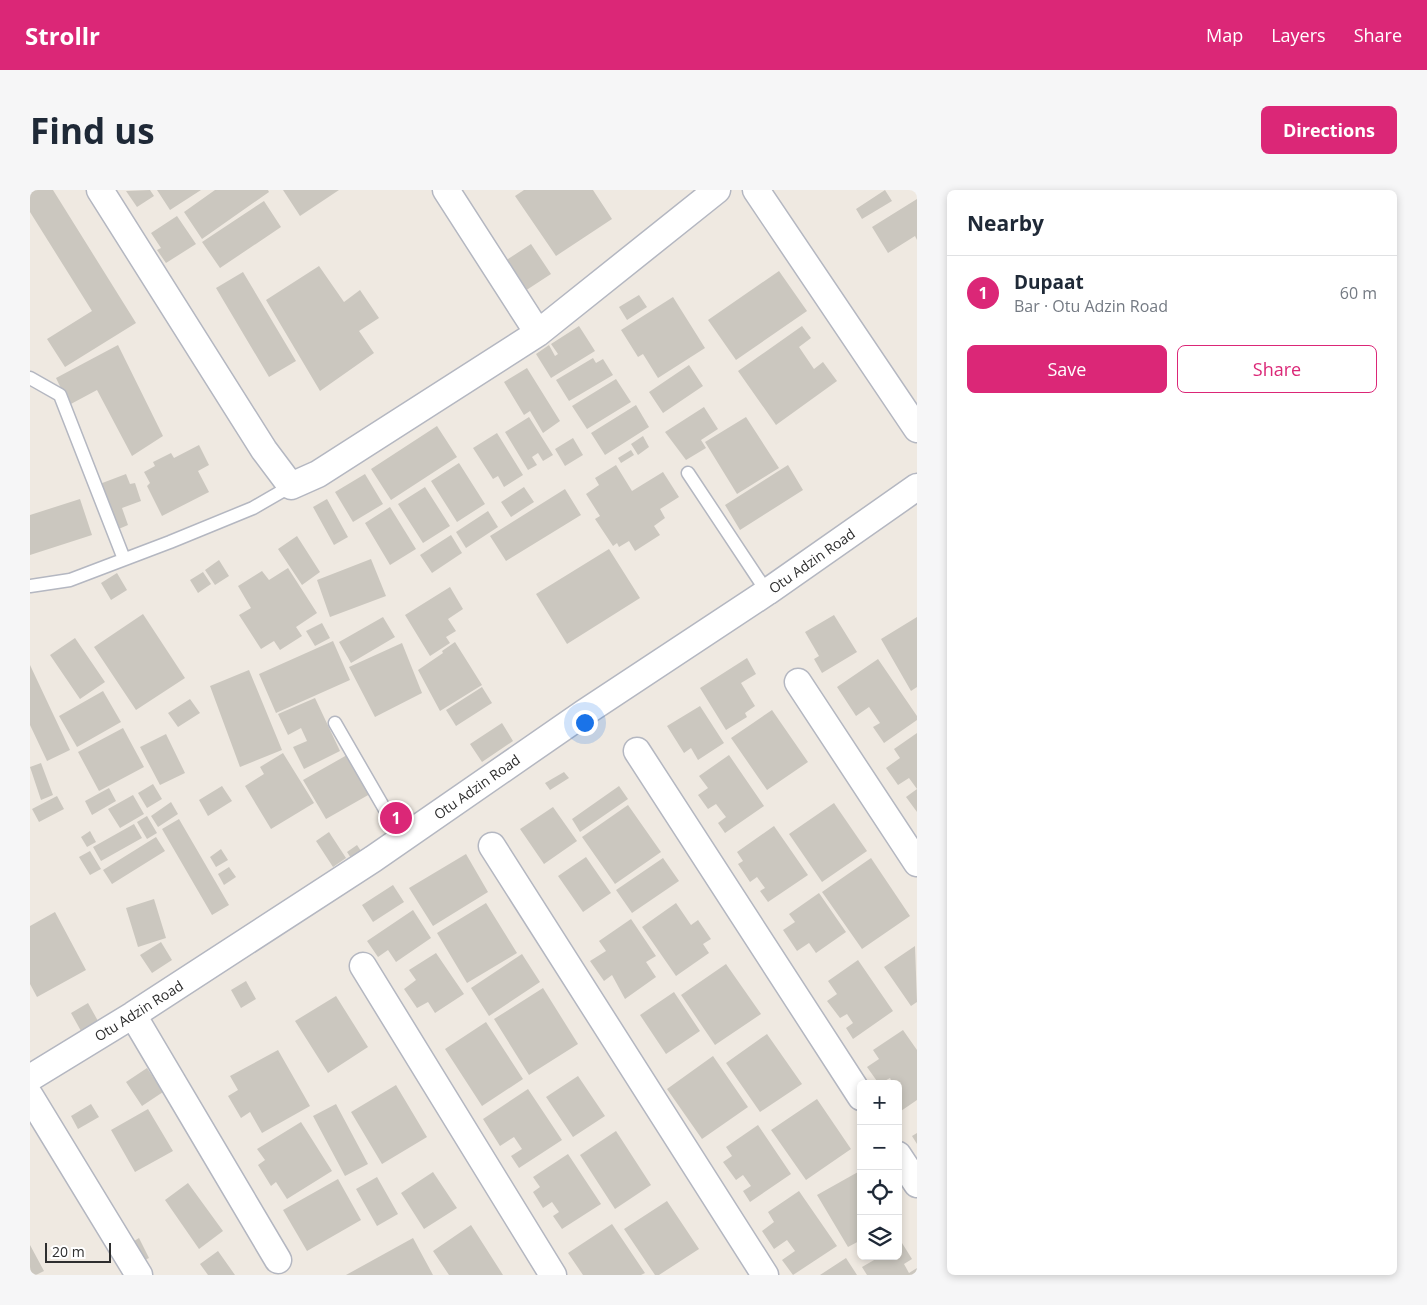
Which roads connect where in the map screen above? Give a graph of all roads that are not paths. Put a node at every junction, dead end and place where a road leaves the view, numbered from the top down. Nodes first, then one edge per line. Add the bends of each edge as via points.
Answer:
1 (100, 190) edge
2 (446, 190) edge
3 (717, 190) edge
4 (756, 190) edge
5 (538, 333) junction
6 (30, 378) edge
7 (917, 429) edge
8 (688, 473) dead end
9 (291, 486) junction
10 (917, 487) edge
11 (124, 559) junction
12 (30, 586) edge
13 (767, 592) junction
14 (798, 682) dead end
15 (335, 722) dead end
16 (637, 751) dead end
17 (402, 839) junction
18 (492, 846) dead end
19 (917, 863) edge
20 (363, 966) dead end
21 (133, 1015) junction
22 (30, 1078) edge
23 (857, 1091) edge
24 (30, 1096) edge
25 (902, 1161) edge
26 (917, 1184) edge
27 (278, 1260) dead end
28 (139, 1275) edge
29 (553, 1275) edge
30 (765, 1275) edge

1 - 9 street via 264,450
2 - 5 street
3 - 5 street
4 - 7 street
5 - 9 street via 318,474
6 - 11 lane via 60,395
8 - 13 lane
9 - 11 lane via 254,508
10 - 13 street, Otu Adzin Road
11 - 12 lane via 70,580
13 - 17 street, Otu Adzin Road
14 - 19 street
15 - 17 lane
16 - 23 street
17 - 21 street, Otu Adzin Road
18 - 30 street
20 - 29 street
21 - 22 street, Otu Adzin Road
21 - 27 street
24 - 28 street
25 - 26 street

